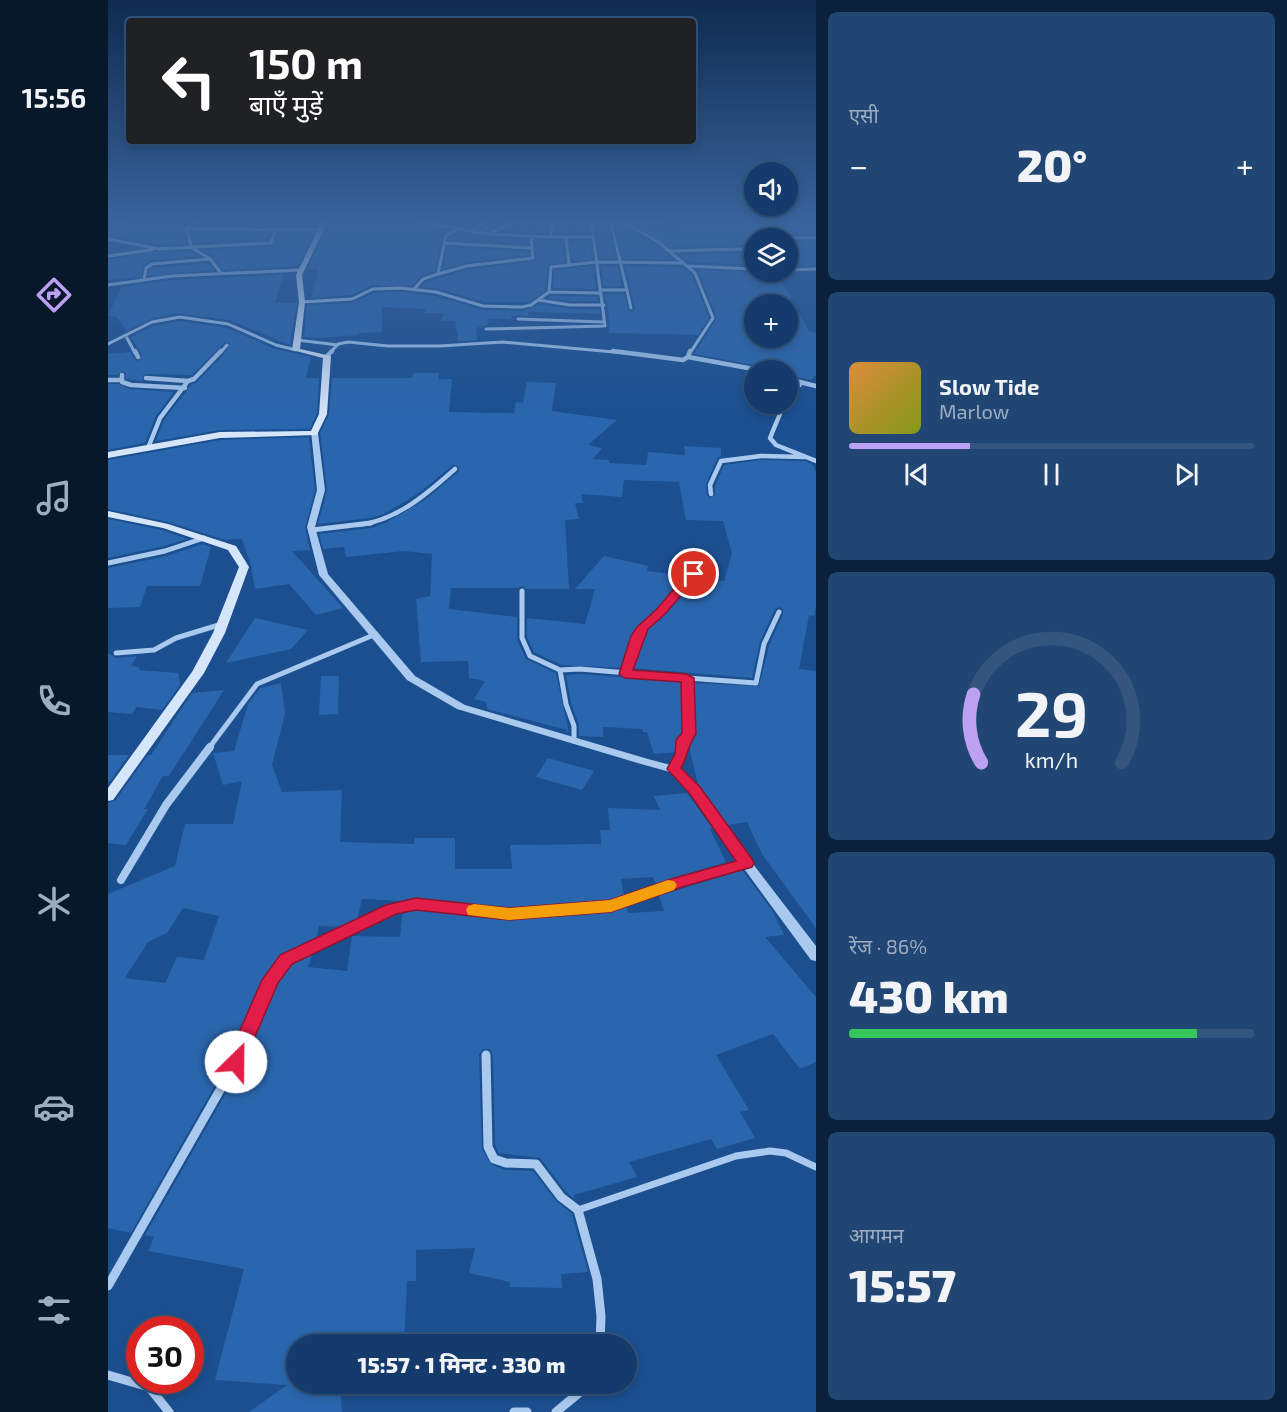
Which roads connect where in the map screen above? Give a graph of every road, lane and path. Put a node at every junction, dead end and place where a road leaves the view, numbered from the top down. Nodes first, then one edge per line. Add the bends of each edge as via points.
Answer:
1 (299, 285) edge
2 (418, 285) edge
3 (550, 285) edge
4 (598, 285) edge
5 (626, 285) edge
6 (700, 285) edge
7 (415, 288) junction
8 (627, 290) junction
9 (599, 291) junction
10 (549, 292) junction
11 (537, 300) junction
12 (302, 302) junction
13 (604, 305) junction
14 (631, 308) dead end
15 (518, 319) dead end
16 (603, 322) junction
17 (486, 329) dead end
18 (127, 338) junction
19 (297, 340) junction
20 (108, 344) edge
21 (227, 345) dead end
22 (338, 345) junction
23 (296, 350) junction
24 (327, 356) junction
25 (138, 357) dead end
26 (688, 357) junction
27 (744, 367) edge
28 (146, 378) dead end
29 (108, 380) edge
30 (188, 381) junction
31 (798, 382) edge
32 (801, 383) junction
33 (815, 384) edge
34 (798, 387) edge
35 (185, 388) junction
36 (780, 414) edge
37 (314, 433) junction
38 (148, 448) junction
39 (108, 455) edge
40 (805, 457) junction
41 (816, 461) edge
42 (455, 469) dead end
43 (711, 494) dead end
44 (108, 514) edge
45 (312, 530) junction
46 (204, 538) junction
47 (707, 557) dead end
48 (108, 563) edge
49 (522, 591) dead end
50 (779, 612) dead end
51 (223, 624) junction
52 (376, 634) junction
53 (116, 653) dead end
54 (560, 670) junction
55 (625, 674) junction
56 (687, 678) junction
57 (574, 741) junction
58 (674, 769) junction
59 (108, 797) edge
60 (746, 863) junction
61 (121, 880) dead end
62 (816, 956) edge
63 (486, 1055) dead end
64 (816, 1167) edge
65 (578, 1210) junction
66 (108, 1286) edge
67 (600, 1334) edge
68 (108, 1375) edge
69 (578, 1394) edge
70 (169, 1412) edge
71 (514, 1412) edge
72 (526, 1412) edge
73 (556, 1412) edge

1 - 12 main road
2 - 7 street
3 - 10 street
4 - 9 street
5 - 8 street
6 - 26 street via 713,318 690,348
7 - 11 street via 483,306 522,307
7 - 12 street via 373,289 352,299
8 - 9 street
8 - 14 street
9 - 10 street
9 - 13 street
10 - 11 street
11 - 13 street
12 - 19 main road
13 - 16 street
15 - 16 street
16 - 17 street via 604,327
18 - 20 street
18 - 23 street via 159,319 185,318 238,328 271,345
18 - 25 street
19 - 22 street
19 - 23 main road
21 - 30 street
22 - 24 street
22 - 26 street via 503,342 597,349 678,361
23 - 24 main road
24 - 37 main road via 323,414
26 - 27 street
28 - 30 street
29 - 35 street via 122,378 131,386
30 - 35 street
31 - 32 street
32 - 33 street
32 - 34 street
35 - 38 street via 160,418
36 - 40 street via 770,438 776,445
37 - 38 main road via 220,435
37 - 45 street via 321,490
38 - 39 main road
40 - 41 street
40 - 43 street via 721,461 710,486
42 - 45 street via 390,517 374,523
44 - 46 main road
45 - 52 street via 324,575
46 - 48 street
46 - 51 main road via 232,548 244,567
47 - 55 street via 643,627
49 - 54 street via 522,638 530,656
50 - 56 street via 764,644 756,683
51 - 53 street via 176,638 154,650
51 - 59 main road via 198,674
52 - 57 street via 411,678 461,706
52 - 61 street via 257,684 166,805
54 - 55 street
54 - 57 street
55 - 56 street
56 - 58 street via 689,734 683,740 682,754
57 - 58 street
58 - 60 street via 695,791
60 - 62 street
60 - 66 street via 611,906 509,914 416,904 392,910 286,960 270,980 236,1062
63 - 65 street via 488,1147 494,1159 536,1164 561,1197
64 - 65 lane via 786,1153 736,1156
65 - 67 street via 597,1279
68 - 70 street via 149,1387
69 - 73 street
71 - 72 street

